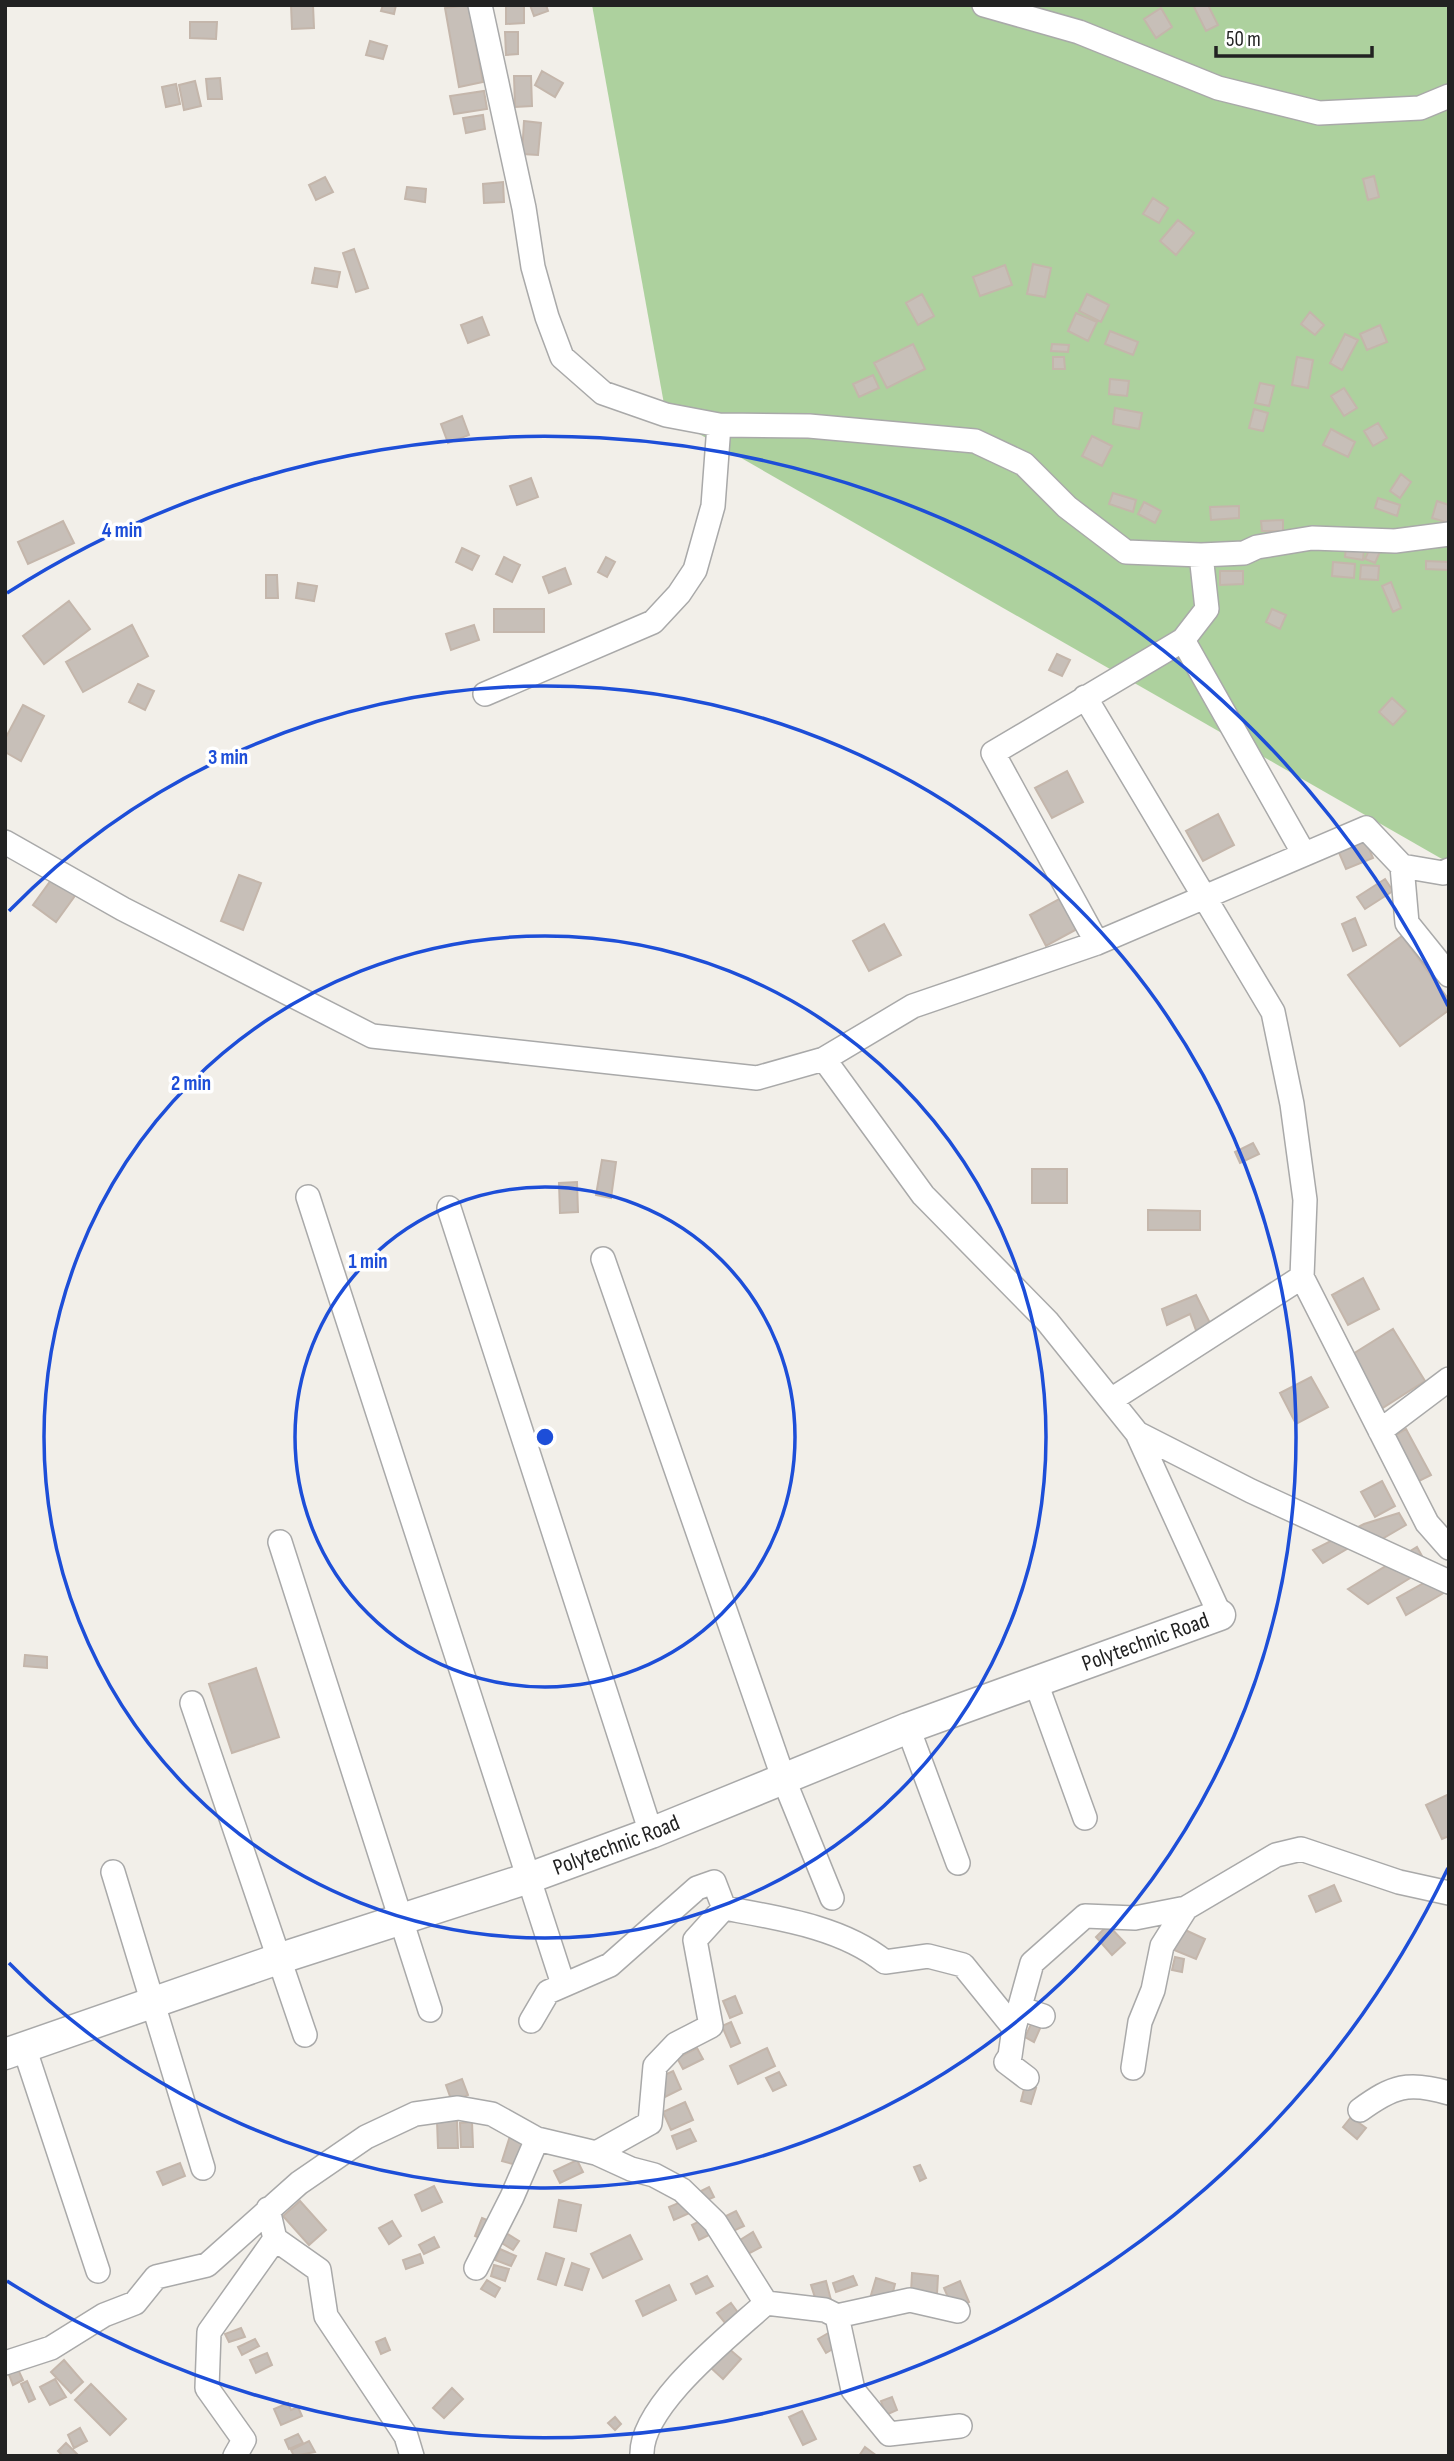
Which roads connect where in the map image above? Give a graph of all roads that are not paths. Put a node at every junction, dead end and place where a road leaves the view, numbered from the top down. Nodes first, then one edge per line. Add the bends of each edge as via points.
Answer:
1 (480, 5) edge
2 (984, 5) edge
3 (1449, 96) edge
4 (719, 425) junction
5 (1449, 534) edge
6 (1200, 555) junction
7 (1183, 640) junction
8 (485, 694) dead end
9 (1085, 697) junction
10 (5, 842) edge
11 (1304, 854) junction
12 (1402, 866) junction
13 (1449, 870) edge
14 (1204, 898) junction
15 (1097, 943) junction
16 (1449, 975) edge
17 (824, 1059) junction
18 (308, 1197) dead end
19 (449, 1208) dead end
20 (603, 1259) dead end
21 (1302, 1277) junction
22 (1449, 1379) edge
23 (1111, 1400) junction
24 (1380, 1431) junction
25 (1137, 1433) junction
26 (280, 1542) dead end
27 (1449, 1548) edge
28 (1449, 1583) edge
29 (1220, 1615) joint
30 (1035, 1680) junction
31 (192, 1703) dead end
32 (908, 1728) junction
33 (783, 1780) junction
34 (1085, 1818) dead end
35 (651, 1833) junction
36 (958, 1863) dead end
37 (113, 1872) dead end
38 (529, 1878) junction
39 (1449, 1893) edge
40 (832, 1898) dead end
41 (724, 1908) junction
42 (1186, 1908) junction
43 (400, 1920) junction
44 (278, 1959) junction
45 (561, 1978) dead end
46 (154, 2005) junction
47 (430, 2010) dead end
48 (1027, 2018) junction
49 (531, 2021) dead end
50 (305, 2035) dead end
51 (15, 2051) edge
52 (1133, 2068) dead end
53 (1027, 2078) dead end
54 (1449, 2093) edge
55 (1360, 2110) dead end
56 (537, 2139) junction
57 (596, 2153) junction
58 (203, 2168) dead end
59 (268, 2209) junction
60 (275, 2239) junction
61 (476, 2268) dead end
62 (99, 2271) dead end
63 (766, 2303) junction
64 (957, 2311) dead end
65 (837, 2316) junction
66 (5, 2362) edge
67 (960, 2426) dead end
68 (235, 2456) edge
69 (412, 2456) edge
70 (642, 2456) edge

1 - 4 street via 533,267 562,357 603,393 666,415
2 - 3 street via 1079,32 1218,88 1319,113 1420,108
4 - 6 street via 809,426 975,441 1024,464 1067,507 1126,552
4 - 8 street via 713,506 695,570 679,594 653,622
5 - 6 street via 1395,541 1312,537 1244,553
6 - 7 street via 1208,609
7 - 9 street
7 - 11 street
9 - 14 street
9 - 15 street via 993,753
10 - 17 street via 123,909 372,1036 757,1078
11 - 12 street via 1366,828
11 - 14 street
12 - 13 street
12 - 16 street via 1407,923
14 - 15 street
14 - 21 street via 1273,1012 1305,1200
15 - 17 street via 913,1006
17 - 23 street via 923,1195 1047,1321
18 - 38 street
19 - 35 street
20 - 33 street
21 - 23 street
21 - 24 street
22 - 24 street
23 - 25 street
24 - 27 street via 1426,1522
25 - 28 street via 1251,1492
25 - 29 street
26 - 43 street
29 - 30 street, Polytechnic Road
30 - 32 street, Polytechnic Road
30 - 34 street
31 - 44 street
32 - 33 street, Polytechnic Road
32 - 36 street
33 - 35 street, Polytechnic Road
33 - 40 street
35 - 38 street, Polytechnic Road
37 - 46 street
38 - 43 street, Polytechnic Road
38 - 45 street
39 - 42 street via 1399,1882 1301,1849 1276,1854
41 - 48 street via 785,1919 866,1946 886,1962 928,1956 963,1965
41 - 49 street via 714,1882 697,1888 610,1965 548,1992
41 - 57 street via 695,1940 711,2026 676,2045 655,2066 650,2123
42 - 48 street via 1135,1918 1085,1916 1032,1963
42 - 52 street via 1162,1946 1153,1990 1140,2022
43 - 44 street, Polytechnic Road
43 - 47 street
44 - 46 street, Polytechnic Road
44 - 50 street
46 - 51 street, Polytechnic Road
46 - 58 street
48 - 53 street via 1006,2062
51 - 62 street
54 - 55 street via 1426,2086 1389,2089
56 - 57 street
56 - 59 street via 492,2115 458,2108 415,2114 366,2137
56 - 61 street
57 - 63 street via 682,2190 715,2222
59 - 60 street
59 - 66 street via 207,2265 156,2277 135,2303 104,2315 51,2348
60 - 68 street via 209,2332 207,2388 244,2440
60 - 69 street via 319,2270 326,2316 406,2436
63 - 65 street via 798,2305
63 - 70 street via 678,2383 641,2441
64 - 65 street via 911,2300
65 - 67 street via 853,2390 889,2434

